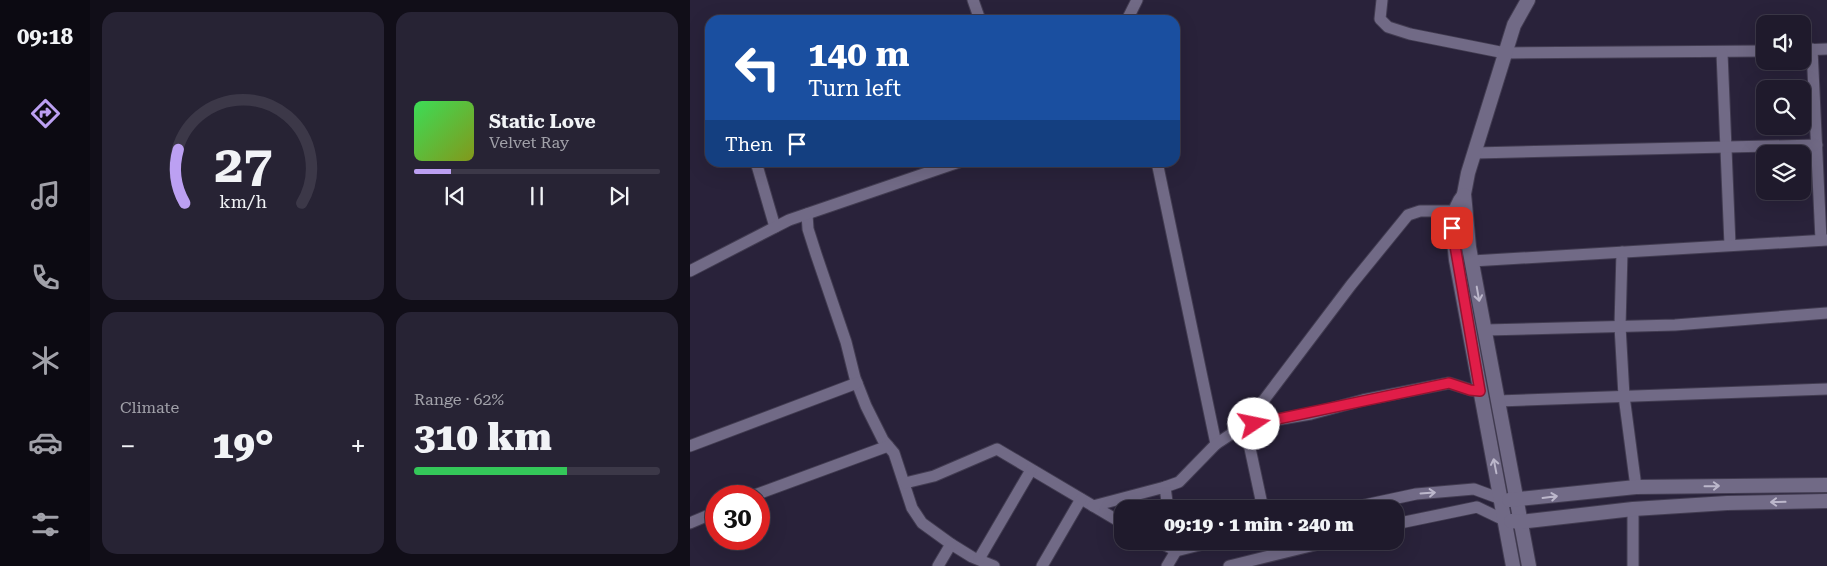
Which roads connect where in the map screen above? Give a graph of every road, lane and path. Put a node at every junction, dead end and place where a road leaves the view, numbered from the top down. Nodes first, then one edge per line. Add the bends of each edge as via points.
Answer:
1 (973, 0) edge
2 (1137, 0) edge
3 (1382, 0) edge
4 (1528, 0) edge
5 (978, 15) edge
6 (1129, 15) edge
7 (1827, 49) edge
8 (1811, 50) edge
9 (1756, 51) edge
10 (1505, 53) junction
11 (1722, 53) junction
12 (1809, 70) edge
13 (1817, 144) junction
14 (1726, 146) junction
15 (1475, 153) junction
16 (757, 167) edge
17 (944, 167) edge
18 (1158, 167) edge
19 (1460, 212) junction
20 (807, 214) junction
21 (775, 227) junction
22 (1824, 240) edge
23 (1730, 245) junction
24 (1622, 252) junction
25 (1472, 261) junction
26 (690, 272) edge
27 (1827, 313) edge
28 (1620, 326) junction
29 (1485, 330) junction
30 (857, 383) junction
31 (1827, 389) edge
32 (1480, 391) junction
33 (1624, 396) junction
34 (1498, 401) junction
35 (1245, 425) junction
36 (1216, 444) junction
37 (690, 446) edge
38 (888, 446) junction
39 (1031, 470) junction
40 (905, 484) junction
41 (1827, 485) edge
42 (1165, 486) junction
43 (1636, 487) junction
44 (770, 489) edge
45 (1080, 499) junction
46 (1501, 499) junction
47 (1167, 500) edge
48 (1261, 500) edge
49 (1388, 500) edge
50 (1517, 501) junction
51 (1827, 501) edge
52 (1093, 506) junction
53 (1633, 509) junction
54 (705, 517) edge
55 (1114, 518) edge
56 (1504, 520) junction
57 (1404, 522) edge
58 (1520, 522) junction
59 (690, 523) edge
60 (951, 544) junction
61 (1173, 550) edge
62 (1294, 550) edge
63 (979, 559) junction
64 (938, 566) edge
65 (994, 566) edge
66 (1042, 566) edge
67 (1167, 566) edge
68 (1229, 566) edge
69 (1513, 566) edge
70 (1528, 566) edge
71 (1633, 566) edge

1 - 5 street
2 - 6 street
3 - 10 street via 1380,19 1388,27
4 - 10 street via 1514,25
7 - 8 street
9 - 11 street
10 - 11 street
10 - 15 street
11 - 14 street
12 - 13 street
13 - 14 street
13 - 22 street
14 - 15 street
14 - 23 street
15 - 19 street via 1464,194 1458,202
16 - 21 street
17 - 20 street
18 - 36 street
19 - 25 street
19 - 32 street via 1452,228
19 - 35 street via 1420,211 1398,225
20 - 21 street
20 - 30 street via 816,254
21 - 26 street
22 - 23 street
23 - 24 street
24 - 25 street
24 - 28 street
25 -> 29 street
27 - 28 street
28 - 29 street
28 - 33 street
29 - 34 street
30 - 37 street
30 - 38 street
31 - 33 street
32 - 35 street via 1449,383 1311,414
46 -> 32 street
33 - 34 street
33 - 43 street
34 - 50 street
35 - 36 street
35 - 48 street
36 - 42 street via 1179,482
38 - 40 street via 894,453
38 - 44 street
39 - 40 street via 997,449 934,476
39 - 45 street
39 - 63 street
40 - 60 street via 912,508 922,523
43 -> 41 street
42 - 47 street
42 - 52 street
50 -> 43 street
45 - 52 street
45 - 66 street
49 -> 46 street via 1416,494 1474,490
46 - 50 street
46 - 56 street
50 - 58 street
51 -> 53 street
52 - 55 street
53 - 58 street
53 - 71 street
54 - 59 street
56 - 57 street via 1477,507
56 - 58 street
56 - 69 street
58 - 70 street
60 - 63 street
60 - 64 street
61 - 67 street
62 - 68 street
63 - 65 street

